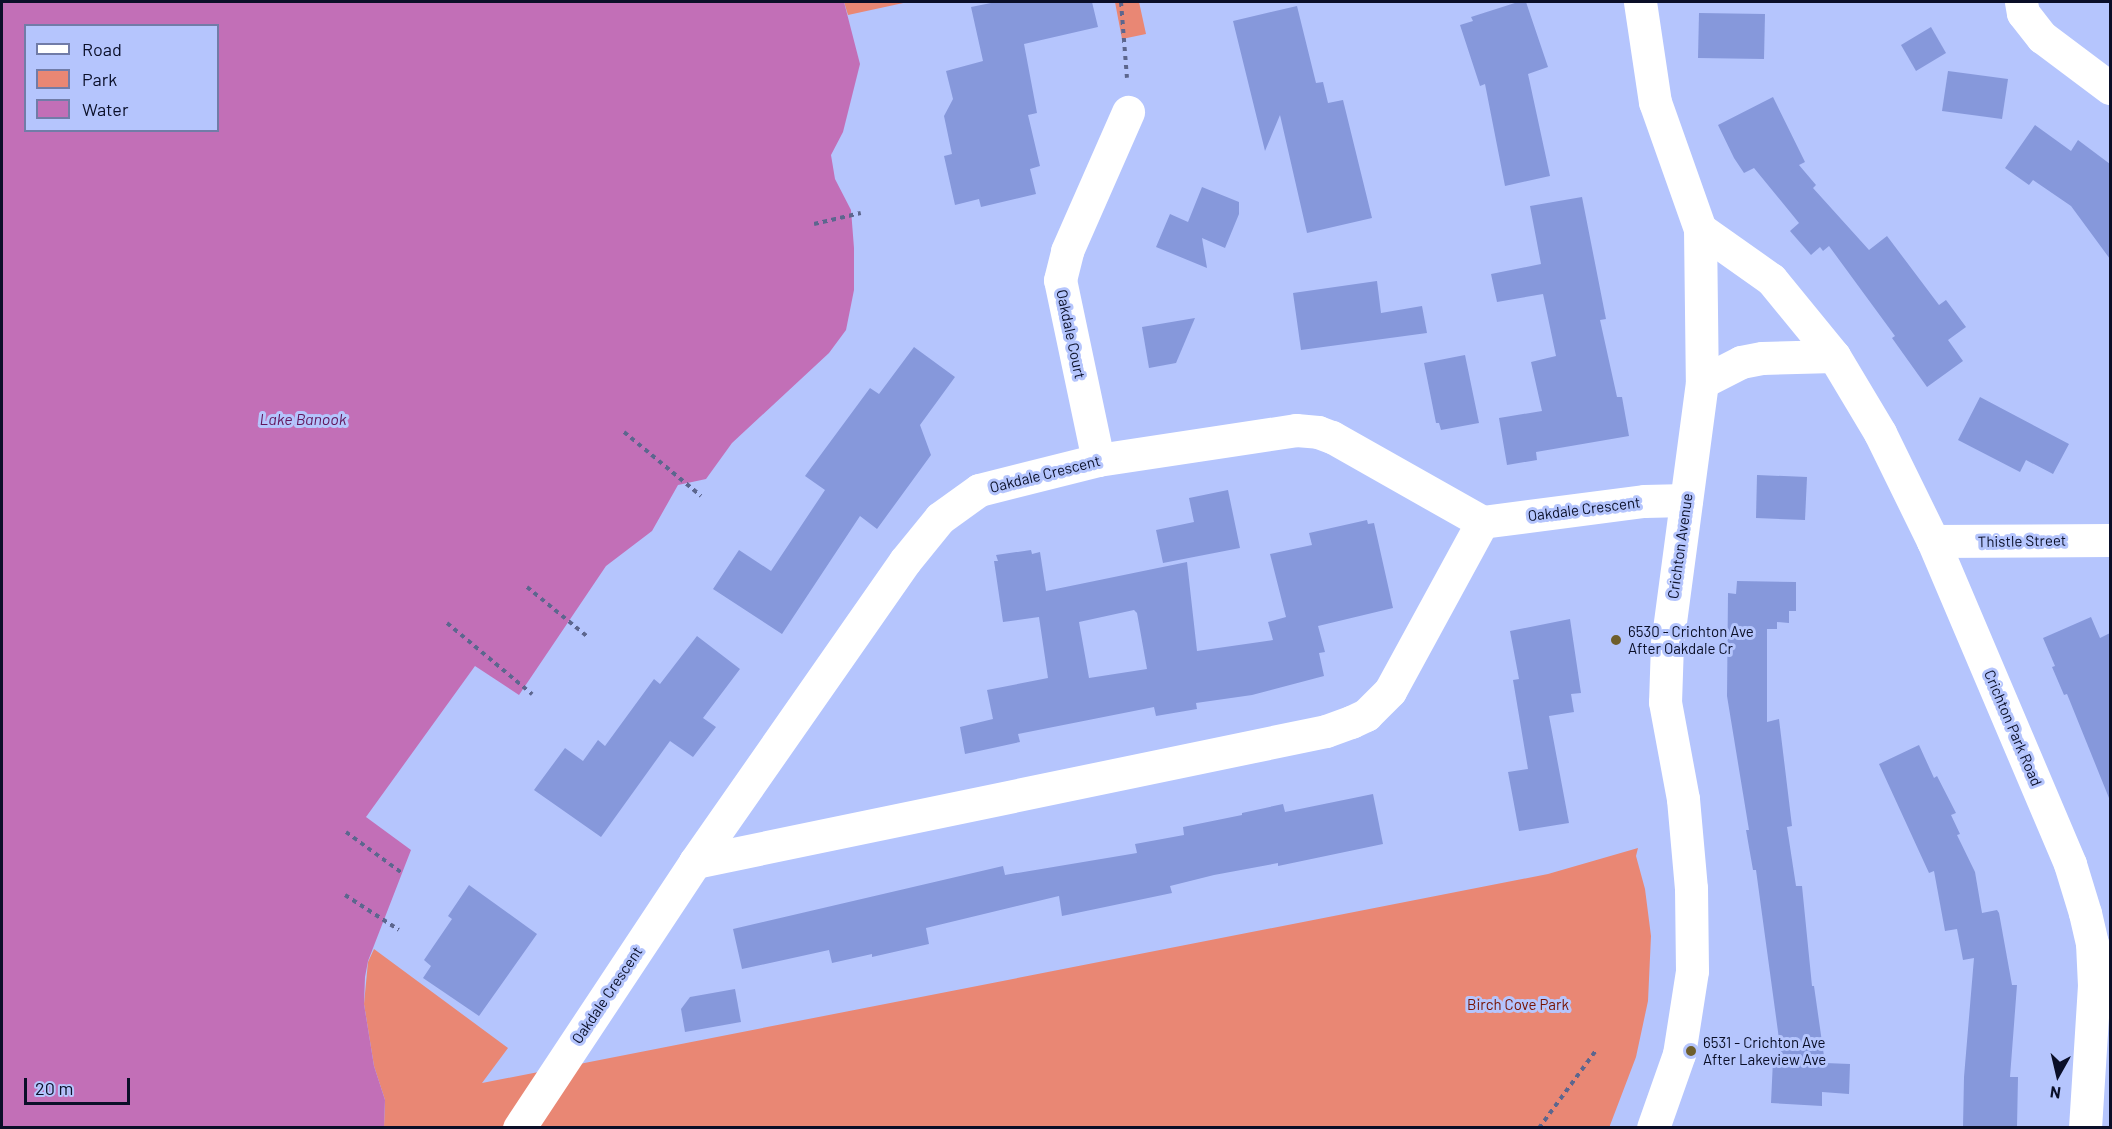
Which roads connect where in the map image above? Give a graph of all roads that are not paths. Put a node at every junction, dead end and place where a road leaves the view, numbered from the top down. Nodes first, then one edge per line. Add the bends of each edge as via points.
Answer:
1 (1640, 2) edge
2 (2021, 2) edge
3 (2110, 88) edge
4 (1128, 112) road end
5 (1700, 229) junction
6 (1834, 356) junction
7 (1702, 382) junction
8 (1098, 460) junction
9 (1686, 500) junction
10 (1482, 522) junction
11 (2110, 540) edge
12 (1934, 541) junction
13 (695, 862) junction
14 (519, 1128) edge
15 (1653, 1128) edge
16 (2085, 1128) edge

1 - 5 street, Crichton Avenue via 1655,102
2 - 3 street via 2023,13 2043,37
4 - 8 street, Oakdale Court via 1066,251 1060,280
5 - 6 street, Crichton Park Road via 1771,279
5 - 7 street, Crichton Avenue
6 - 7 street via 1741,362
6 - 12 street, Crichton Park Road via 1880,433
7 - 9 street, Crichton Avenue
8 - 10 street, Oakdale Crescent via 1296,430 1318,432 1361,451
8 - 13 street, Oakdale Crescent via 979,490 940,518 905,561
9 - 10 street, Oakdale Crescent via 1644,501
9 - 15 street, Crichton Avenue via 1667,643 1665,702 1683,799 1691,888 1692,971 1679,1054
10 - 13 street via 1390,691 1366,715 1351,722
11 - 12 street, Thistle Street
12 - 16 street, Crichton Park Road via 2070,864 2085,913 2092,943 2094,985
13 - 14 street, Oakdale Crescent

